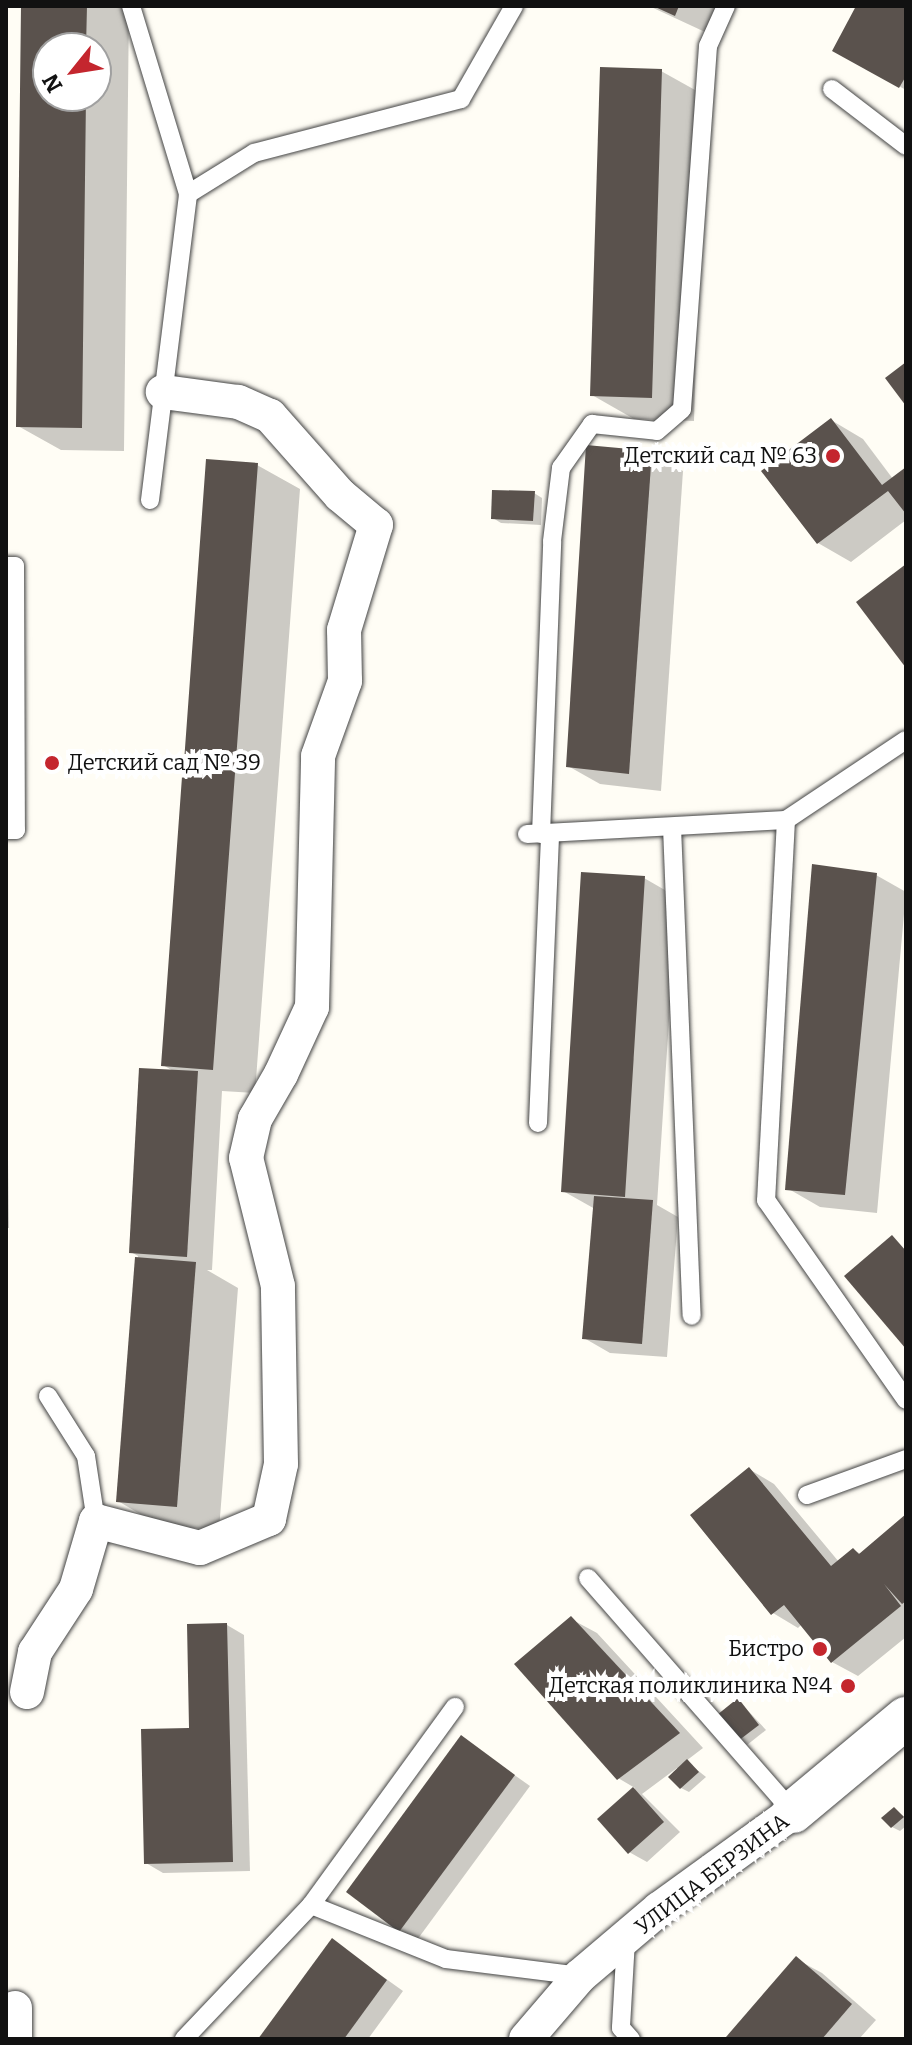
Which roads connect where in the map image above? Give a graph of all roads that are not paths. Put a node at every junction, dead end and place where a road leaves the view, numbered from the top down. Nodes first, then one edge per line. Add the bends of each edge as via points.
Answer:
1 (131, 6) edge
2 (514, 6) edge
3 (726, 6) edge
4 (832, 89) dead end
5 (906, 146) edge
6 (188, 194) junction
7 (163, 392) junction
8 (150, 500) dead end
9 (6, 566) edge
10 (906, 740) edge
11 (786, 820) junction
12 (672, 827) junction
13 (6, 830) edge
14 (539, 834) junction
15 (538, 1123) dead end
16 (692, 1316) dead end
17 (48, 1396) dead end
18 (906, 1400) edge
19 (906, 1459) edge
20 (807, 1495) dead end
21 (96, 1521) junction
22 (588, 1578) dead end
23 (27, 1692) dead end
24 (455, 1707) dead end
25 (906, 1718) edge
26 (793, 1812) junction
27 (311, 1905) junction
28 (626, 1940) junction
29 (580, 1976) junction
30 (621, 2035) edge
31 (184, 2039) edge
32 (526, 2039) edge

1 - 6 lane
2 - 6 lane via 461,99 254,153
3 - 14 lane via 708,46 682,409 657,431 592,424 561,468 552,541
4 - 5 lane
6 - 7 lane
7 - 8 lane
7 - 21 street via 238,402 270,416 340,495 376,525 344,630 345,681 318,756 312,1007 255,1119 246,1158 278,1286 281,1464 269,1519 200,1548
9 - 13 lane via 15,566 16,830
10 - 11 lane
11 - 12 lane
11 - 18 lane via 766,1200
12 - 14 lane
12 - 16 lane
14 - 15 lane
17 - 21 lane via 86,1456
19 - 20 lane
21 - 23 street via 76,1589 35,1652
22 - 26 lane
24 - 27 lane
25 - 26 street, УЛИЦА БЕРЗИНА
26 - 28 street, УЛИЦА БЕРЗИНА via 659,1909
27 - 29 lane via 446,1959
27 - 31 lane
28 - 29 street, УЛИЦА БЕРЗИНА
28 - 30 lane
29 - 32 street, УЛИЦА БЕРЗИНА

